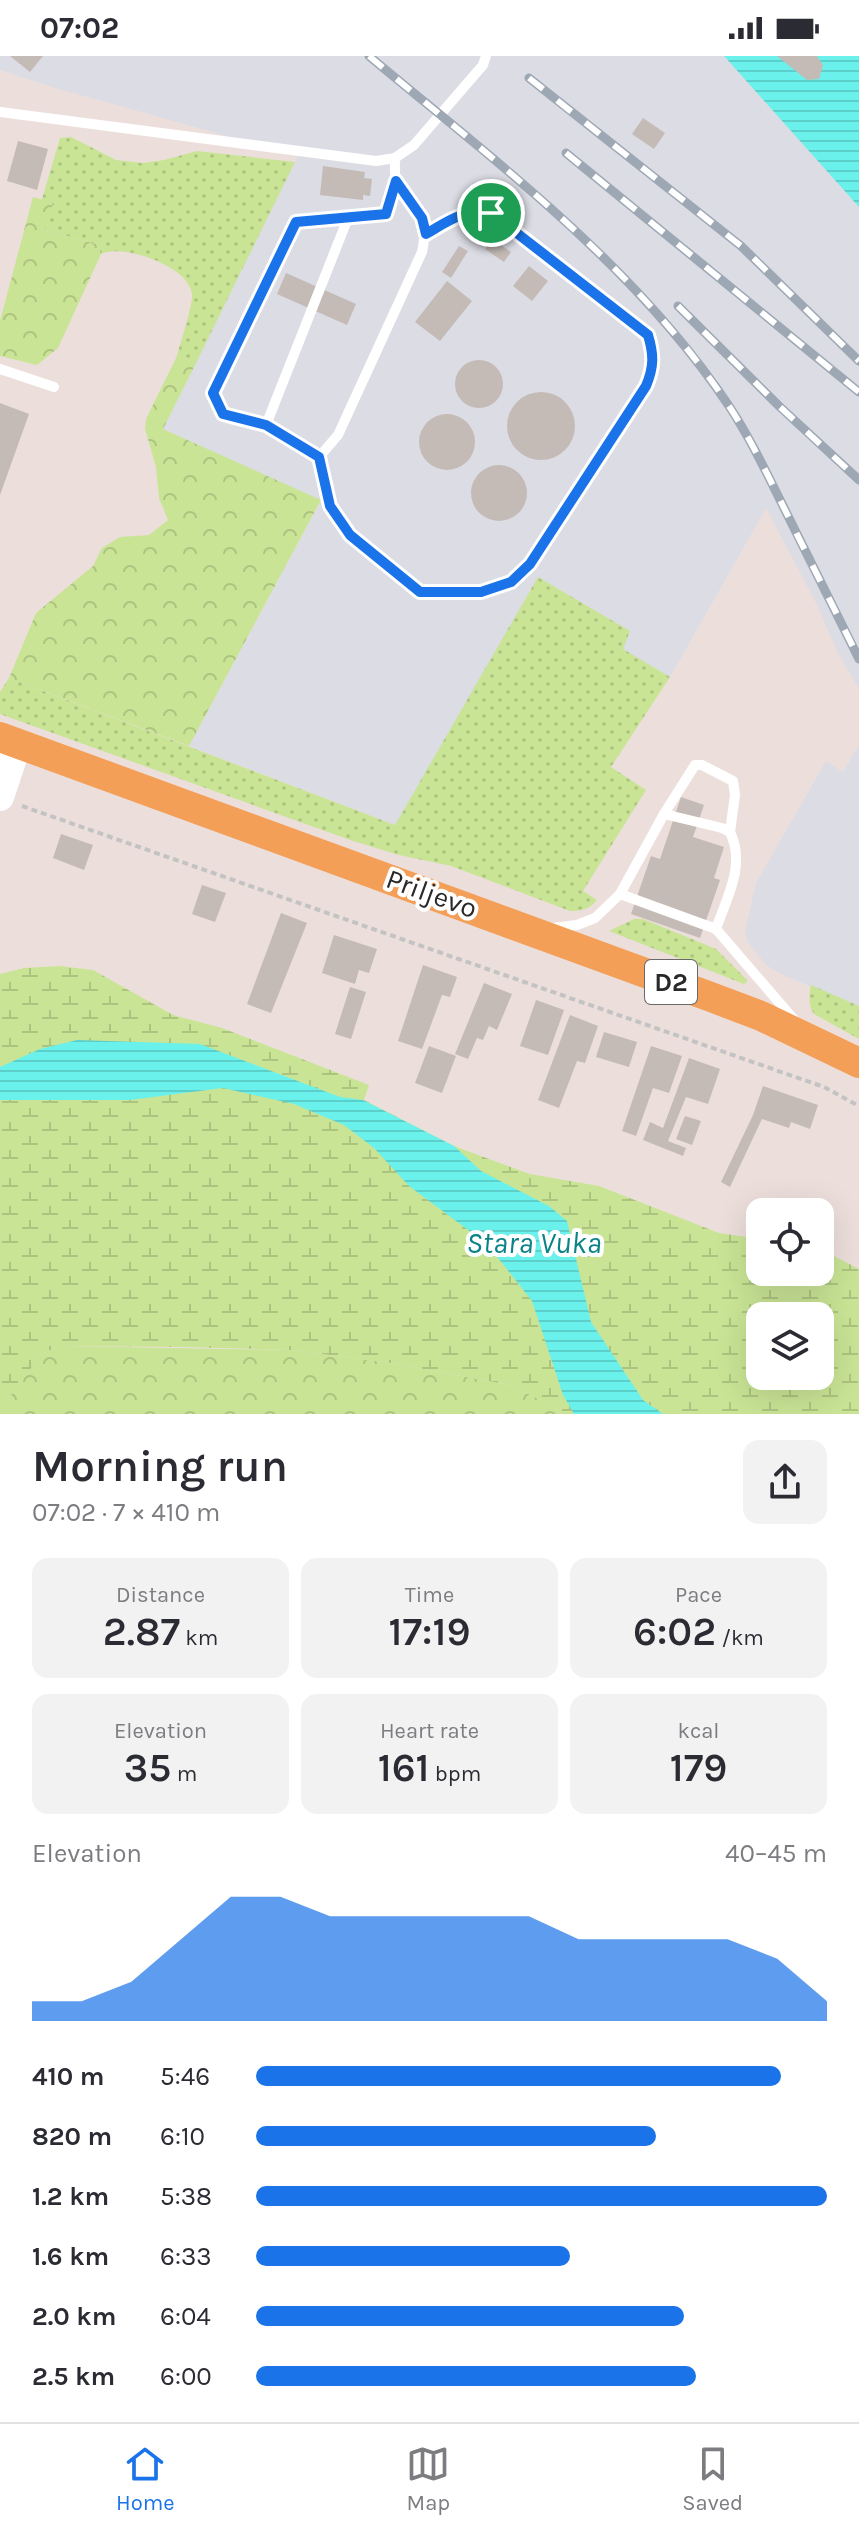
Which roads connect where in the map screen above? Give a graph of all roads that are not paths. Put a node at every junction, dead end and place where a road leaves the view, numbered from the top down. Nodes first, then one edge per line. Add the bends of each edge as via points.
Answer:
1 (486, 56) edge
2 (0, 112) edge
3 (395, 158) junction
4 (396, 181) junction
5 (348, 218) junction
6 (0, 369) edge
7 (54, 387) dead end
8 (266, 425) junction
9 (9, 740) edge
10 (8, 800) edge
11 (664, 814) junction
12 (730, 832) junction
13 (620, 894) junction
14 (530, 929) junction
15 (716, 929) junction
16 (810, 1039) junction
17 (859, 1063) edge

1 - 3 lane via 414,145
2 - 3 lane via 376,161
3 - 4 lane
4 - 5 lane via 386,214
4 - 8 lane via 422,218 422,252 338,435 319,457
5 - 8 lane
5 - 8 lane via 296,222 213,393 223,414
6 - 7 lane
9 - 10 main road
9 - 14 main road, Priljevo / D2
11 - 12 lane
11 - 12 lane via 691,768 702,765 733,781
11 - 13 lane
12 - 15 lane via 738,866
13 - 14 lane via 595,918
13 - 15 lane
14 - 16 main road, Priljevo / D2
15 - 16 lane
16 - 17 main road, Priljevo / D2

